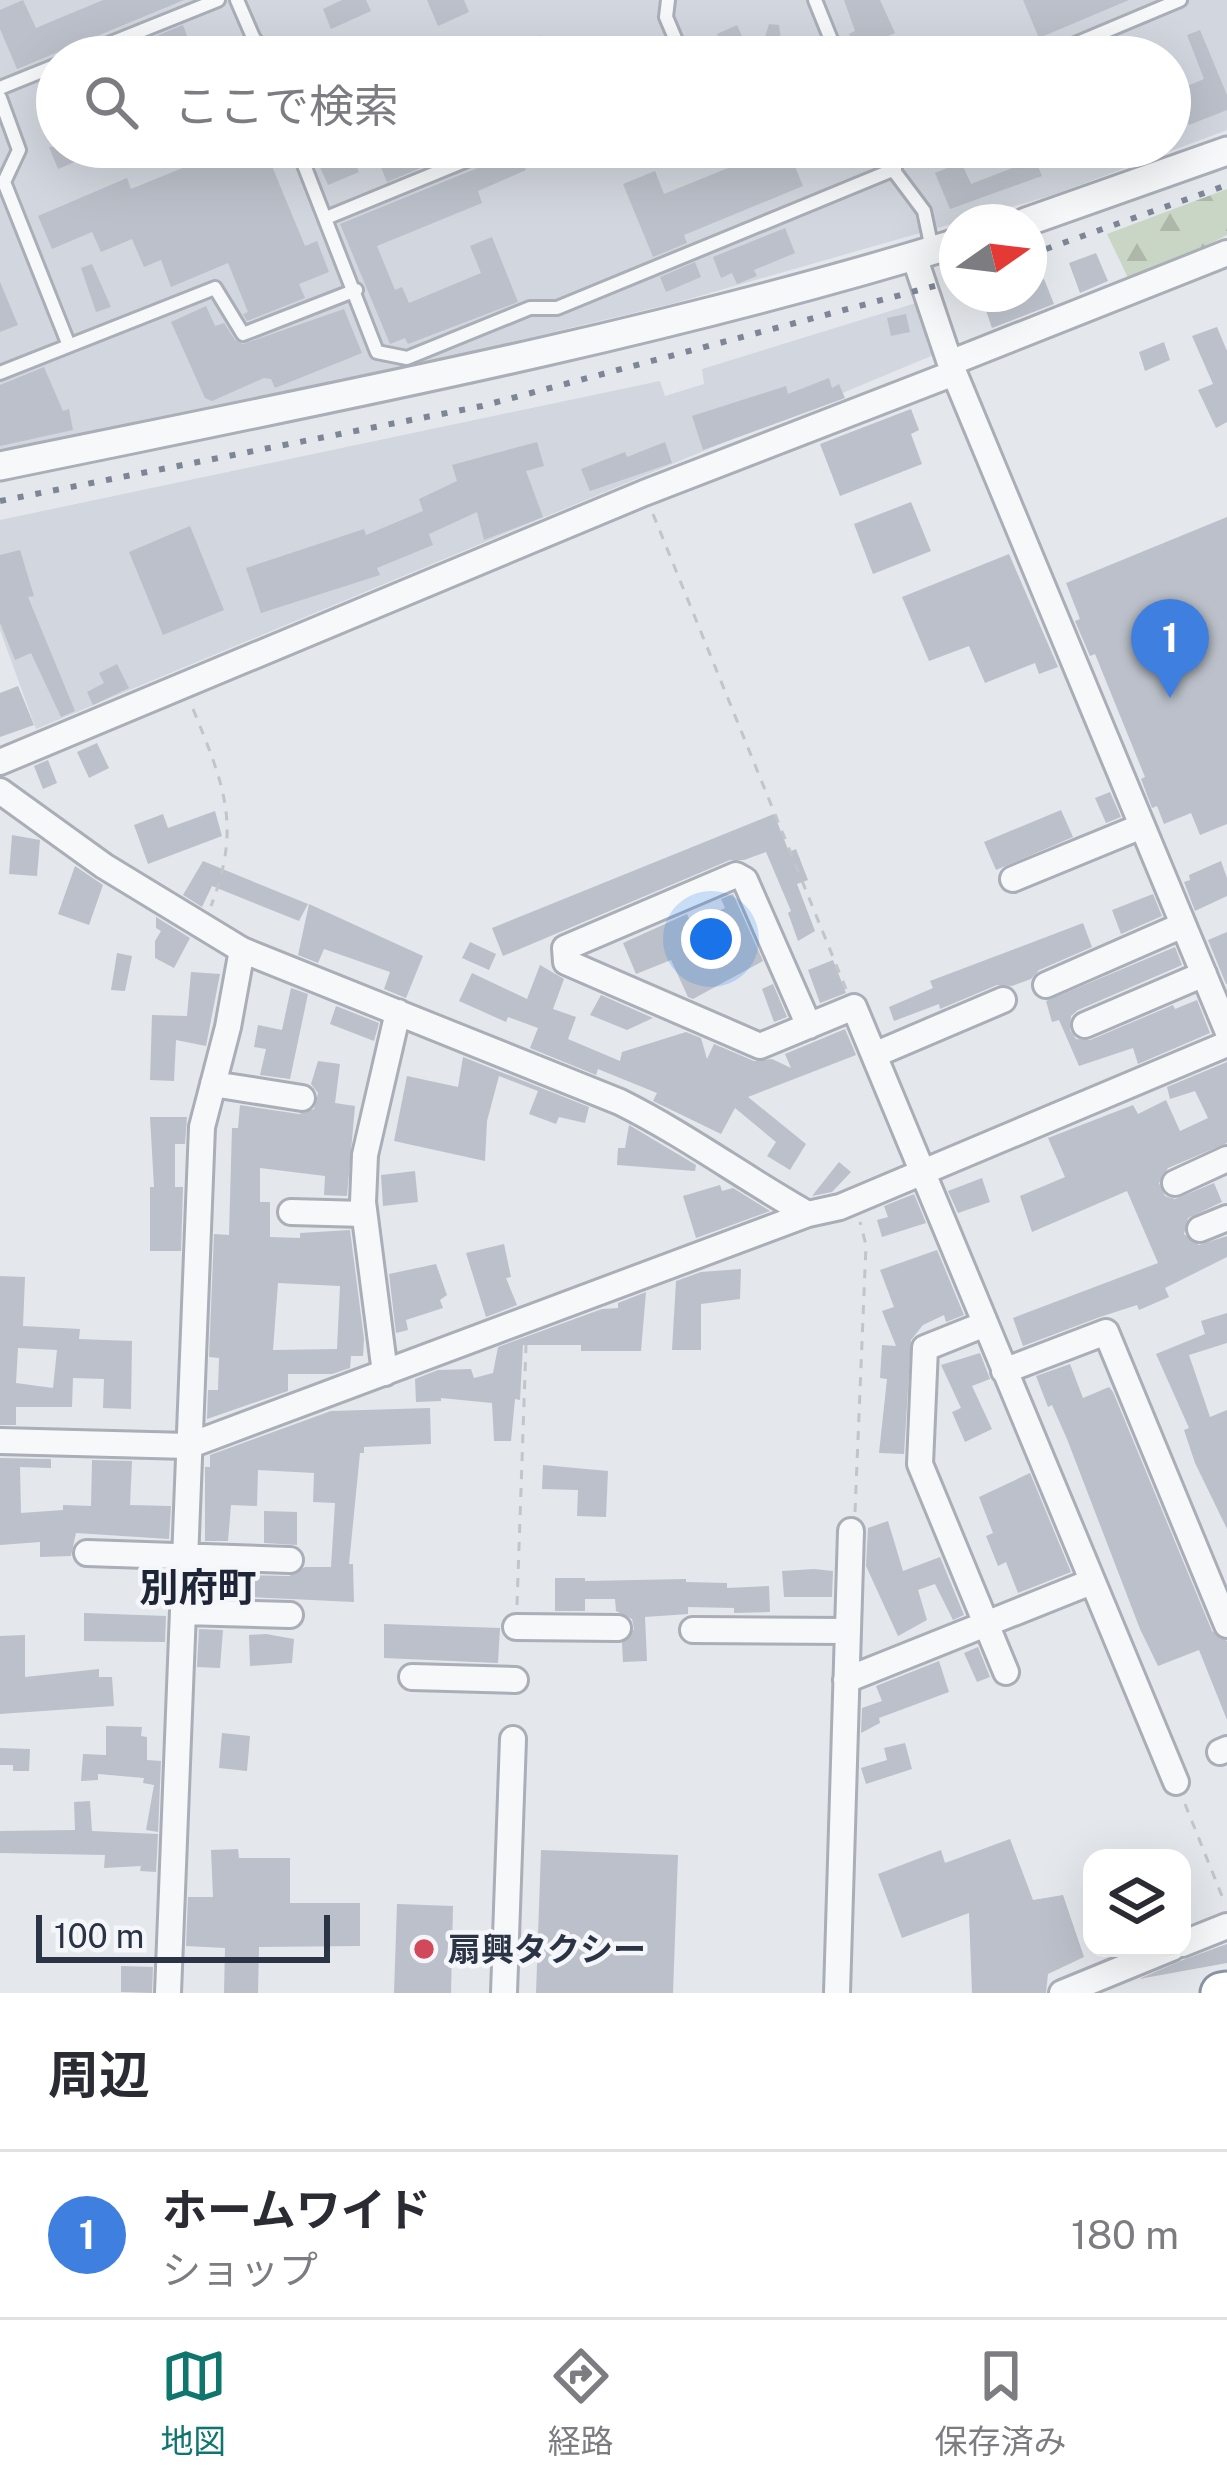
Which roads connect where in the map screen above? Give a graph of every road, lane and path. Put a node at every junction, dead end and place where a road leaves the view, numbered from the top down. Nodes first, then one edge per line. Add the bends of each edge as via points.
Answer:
1 (218, 0) edge
2 (237, 0) edge
3 (668, 0) edge
4 (815, 0) edge
5 (1180, 0) edge
6 (128, 36) edge
7 (255, 36) edge
8 (674, 36) edge
9 (830, 36) edge
10 (1094, 36) edge
11 (36, 73) edge
12 (0, 88) edge
13 (0, 98) edge
14 (1227, 151) edge
15 (1191, 164) edge
16 (306, 168) edge
17 (448, 168) edge
18 (1179, 168) edge
19 (895, 169) joint
20 (2, 183) edge
21 (1047, 215) edge
22 (326, 218) junction
23 (934, 250) edge
24 (1227, 254) edge
25 (356, 290) junction
26 (68, 343) junction
27 (952, 368) junction
28 (0, 373) edge
29 (0, 466) edge
30 (644, 493) junction
31 (183, 685) junction
32 (0, 761) edge
33 (0, 791) edge
34 (1142, 826) junction
35 (1013, 879) dead end
36 (1184, 925) junction
37 (203, 926) junction
38 (242, 950) junction
39 (1204, 974) junction
40 (1046, 985) dead end
41 (1003, 1000) dead end
42 (854, 1007) junction
43 (398, 1012) junction
44 (1085, 1025) dead end
45 (809, 1026) junction
46 (1227, 1030) edge
47 (1227, 1044) edge
48 (874, 1055) junction
49 (213, 1084) junction
50 (302, 1098) dead end
51 (1227, 1159) edge
52 (921, 1170) junction
53 (1175, 1183) dead end
54 (855, 1201) junction
55 (291, 1211) dead end
56 (364, 1214) junction
57 (808, 1214) junction
58 (1227, 1218) edge
59 (1200, 1229) dead end
60 (526, 1320) junction
61 (985, 1324) junction
62 (1004, 1372) junction
63 (385, 1373) junction
64 (0, 1441) edge
65 (188, 1446) junction
66 (851, 1531) joint
67 (87, 1553) dead end
68 (185, 1556) junction
69 (290, 1560) dead end
70 (1091, 1582) junction
71 (183, 1612) junction
72 (290, 1615) dead end
73 (1227, 1625) edge
74 (987, 1626) junction
75 (516, 1628) joint
76 (618, 1628) dead end
77 (693, 1630) dead end
78 (848, 1630) junction
79 (1006, 1672) dead end
80 (412, 1677) dead end
81 (514, 1680) dead end
82 (846, 1680) junction
83 (513, 1739) dead end
84 (1176, 1782) joint
85 (1227, 1909) edge
86 (1227, 1925) edge
87 (1191, 1940) edge
88 (1150, 1957) edge
89 (168, 1993) edge
90 (504, 1993) edge
91 (837, 1993) edge
92 (1062, 1993) edge

1 - 6 lane
2 - 7 lane
3 - 8 lane
4 - 9 lane
5 - 10 lane
11 - 12 lane
13 - 20 lane via 19,150
14 - 15 street
16 - 22 lane
17 - 22 lane
18 - 21 street
19 - 23 lane via 924,211
19 - 25 lane via 557,308 530,308 407,358 377,352
20 - 26 lane
22 - 25 lane
23 - 27 street
23 - 29 street via 424,379
24 - 27 street
25 - 26 lane via 243,334 215,288
26 - 28 lane
27 - 30 street
27 - 34 street
30 - 31 street
30 - 42 path
31 - 32 street
31 - 37 path via 226,797 227,865
33 - 37 street
34 - 35 street
34 - 36 street
36 - 39 street
36 - 40 street
37 - 38 street
38 - 43 street
38 - 49 street
39 - 44 street
39 - 46 street
41 - 48 street
42 - 45 street
42 - 48 street
43 - 56 street via 365,1156
43 - 57 street via 620,1102
45 - 45 street via 760,1046 566,962 566,948 736,875
47 - 52 street
48 - 52 street
49 - 50 street
49 - 65 street via 202,1126
51 - 53 street
52 - 54 street
52 - 61 street
54 - 57 street
54 - 66 path via 866,1245
55 - 56 street
56 - 63 street
57 - 60 street
58 - 59 street
60 - 63 street
60 - 75 path
61 - 62 street
61 - 74 street via 925,1348 920,1464
62 - 70 street
62 - 73 street via 1106,1333
63 - 65 street
64 - 65 street
65 - 68 street
66 - 78 street
67 - 68 street
68 - 69 street
68 - 71 street
70 - 74 street
70 - 84 street
71 - 72 street
71 - 89 street
74 - 79 street
74 - 82 street
75 - 76 street
77 - 78 street
78 - 82 street
80 - 81 street
82 - 91 street
83 - 90 street
84 - 85 path
86 - 87 street
88 - 92 street

